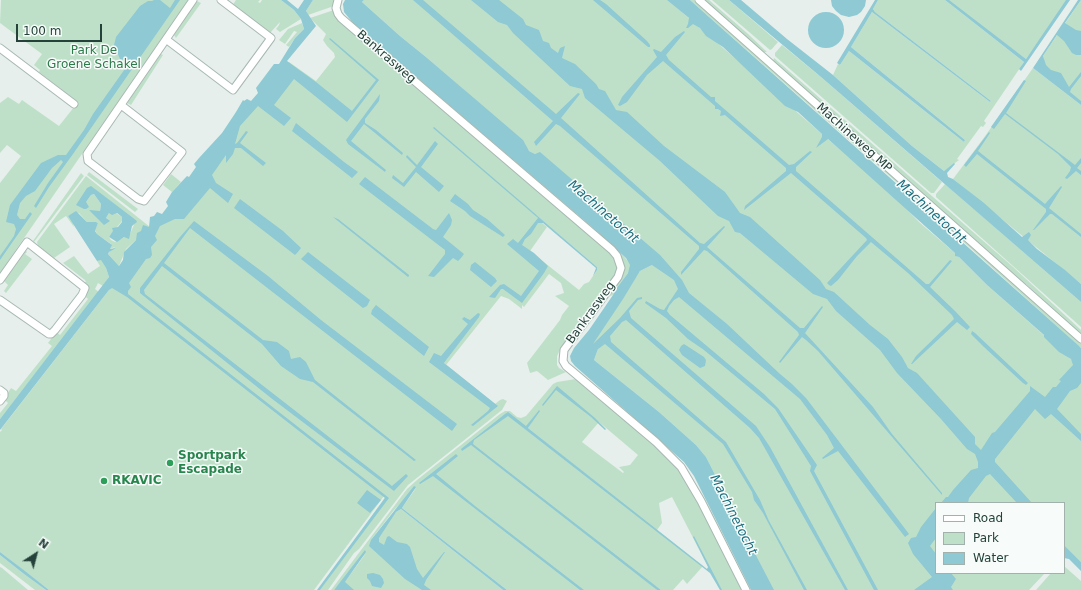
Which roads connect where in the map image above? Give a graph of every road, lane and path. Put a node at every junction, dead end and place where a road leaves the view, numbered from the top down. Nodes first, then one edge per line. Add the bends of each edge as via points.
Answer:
1 (193, 0) edge
2 (221, 0) edge
3 (338, 0) edge
4 (699, 0) edge
5 (167, 40) junction
6 (0, 48) edge
7 (74, 104) dead end
8 (120, 105) junction
9 (0, 280) edge
10 (0, 300) edge
11 (1081, 339) edge
12 (0, 390) edge
13 (0, 401) edge
14 (746, 590) edge

1 - 5 street
2 - 5 street via 271,38 233,90
3 - 14 street, Bankrasweg via 336,8 341,18 617,256 621,268 618,277 564,350 563,361 681,467
4 - 11 street, Machineweg MP
5 - 8 street
6 - 7 street
8 - 8 street via 86,158 144,201 182,152
9 - 10 street via 27,242 85,288 51,334
12 - 13 street via 4,396

